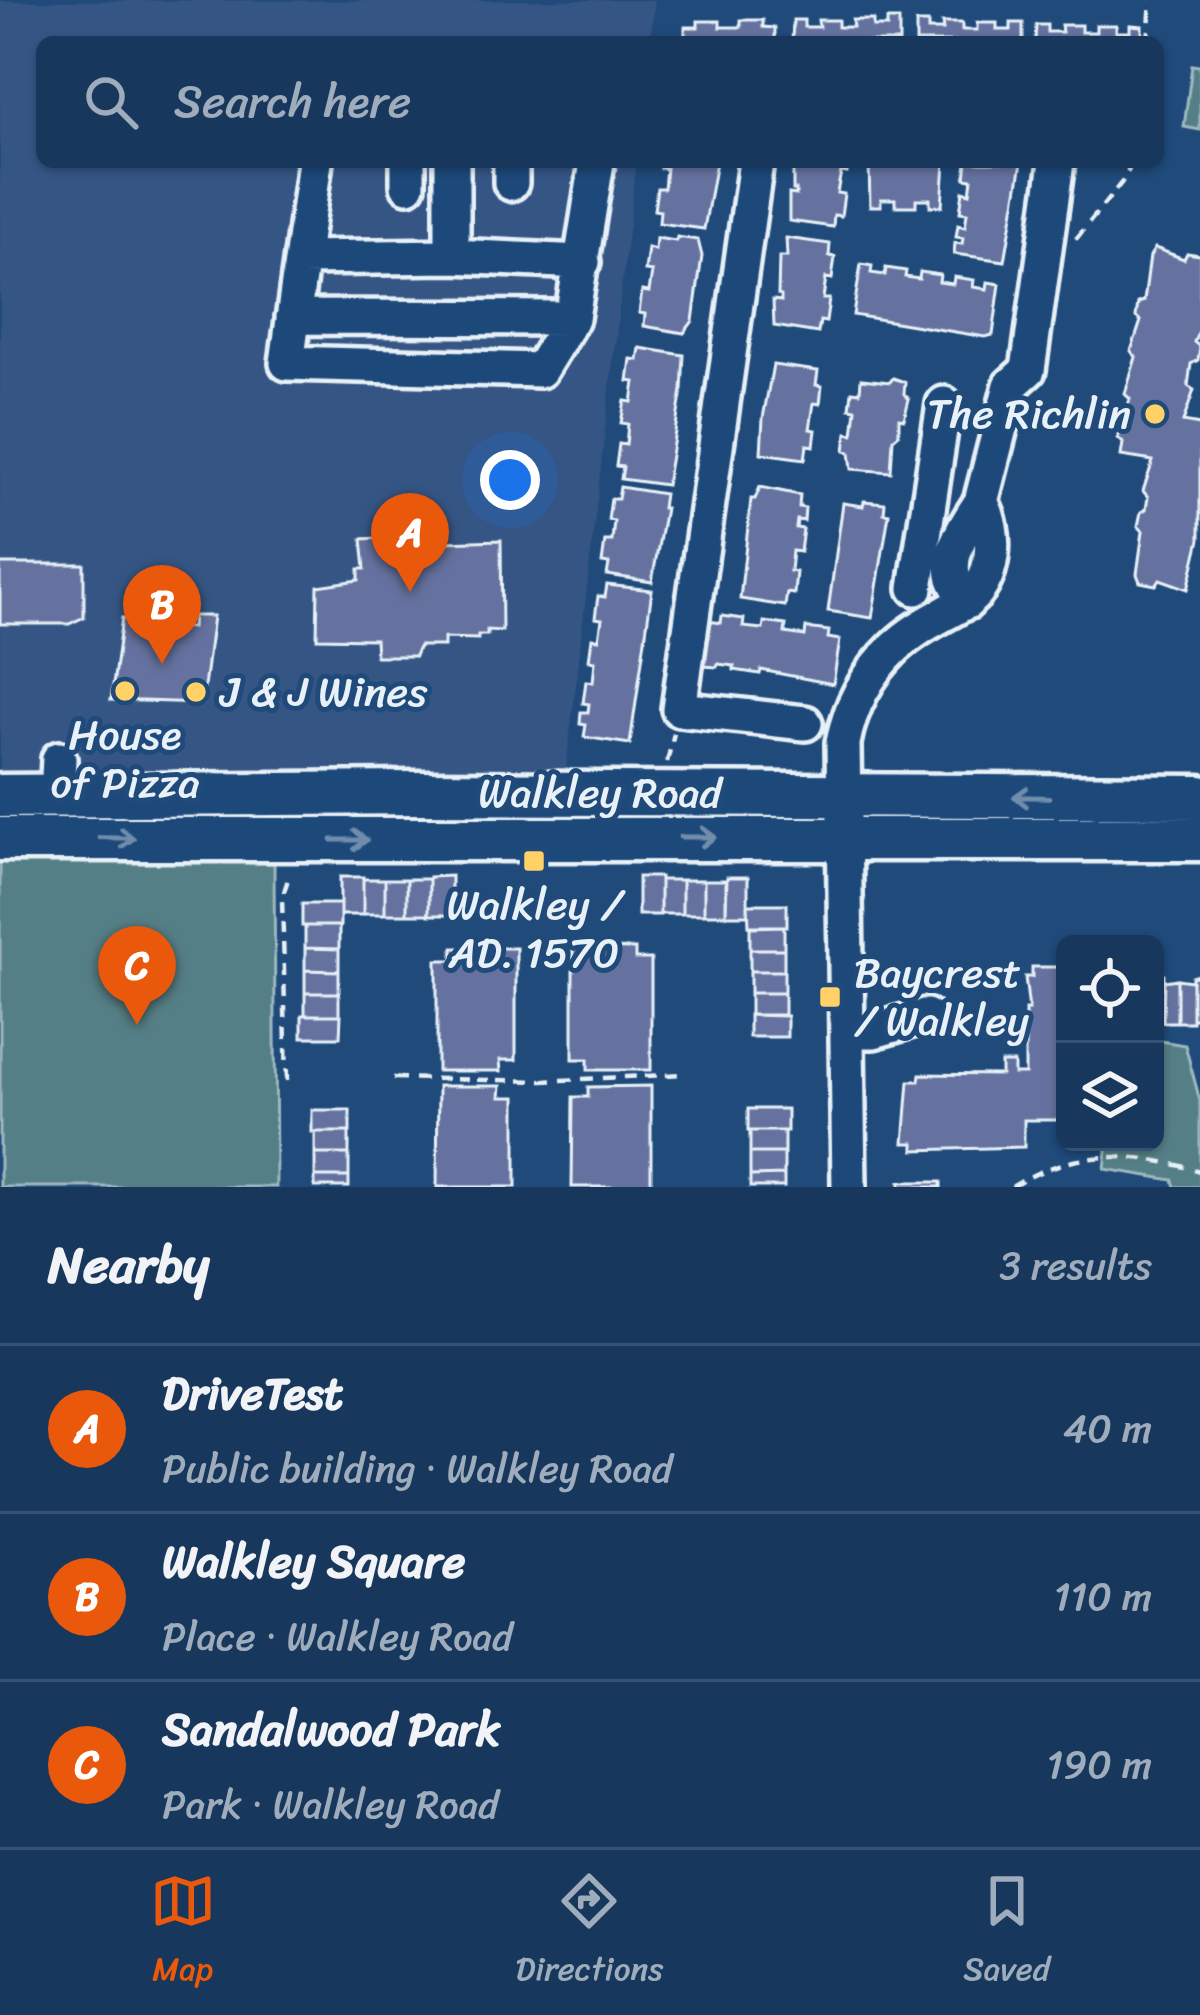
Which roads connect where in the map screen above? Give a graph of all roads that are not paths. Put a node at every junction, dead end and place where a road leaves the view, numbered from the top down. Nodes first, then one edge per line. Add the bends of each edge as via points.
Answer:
1 (314, 168) edge
2 (452, 168) edge
3 (597, 168) edge
4 (755, 168) edge
5 (1057, 168) edge
6 (452, 256) junction
7 (302, 258) junction
8 (583, 262) junction
9 (293, 317) junction
10 (572, 318) junction
11 (944, 404) dead end
12 (916, 588) dead end
13 (805, 723) dead end
14 (841, 794) junction
15 (0, 796) edge
16 (1200, 797) edge
17 (0, 838) edge
18 (842, 839) junction
19 (1200, 839) edge
20 (926, 1016) dead end
21 (848, 1031) junction
22 (849, 1187) edge

1 - 7 street
2 - 6 street
3 - 8 street
4 - 13 street via 679,710
5 - 14 street via 1028,370 1011,386 981,502 992,520 983,580 967,602 912,631 875,668 848,716
6 - 7 street
6 - 8 street
7 - 9 street
8 - 10 street
9 - 10 street
9 - 10 street via 287,363 540,370
11 - 12 street
14 - 15 main road, Walkley Road via 58,778
16 -> 14 main road, Walkley Road
14 - 18 street
17 -> 18 main road, Walkley Road
18 - 19 main road, Walkley Road
18 - 21 street
20 - 21 street
21 - 22 street

